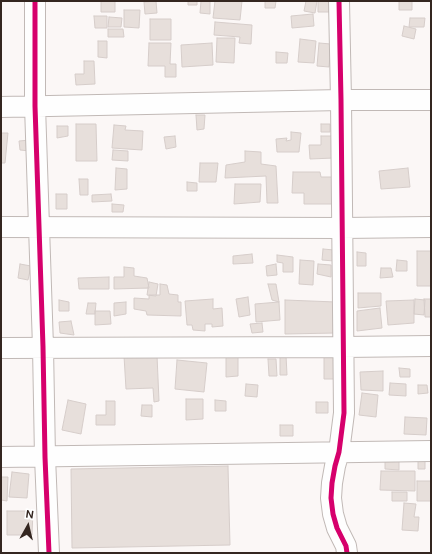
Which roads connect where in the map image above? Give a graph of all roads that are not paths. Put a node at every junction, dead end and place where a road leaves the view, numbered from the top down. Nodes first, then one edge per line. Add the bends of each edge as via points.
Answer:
1 (35, 1) edge
2 (339, 1) edge
3 (341, 100) junction
4 (431, 100) edge
5 (35, 106) junction
6 (1, 107) edge
7 (1, 227) edge
8 (39, 227) junction
9 (431, 227) edge
10 (342, 228) junction
11 (431, 346) edge
12 (43, 347) junction
13 (343, 347) junction
14 (1, 348) edge
15 (431, 451) edge
16 (339, 452) junction
17 (1, 457) edge
18 (45, 457) junction
19 (49, 553) edge
20 (347, 553) edge

1 - 5 street
2 - 3 street
3 - 4 street
3 - 5 street
3 - 10 street
5 - 6 street
5 - 8 street
7 - 8 street
8 - 10 street
8 - 12 street
9 - 10 street
10 - 13 street
11 - 13 street
12 - 13 street
12 - 14 street
12 - 18 street
13 - 16 street via 344,413
15 - 16 street
16 - 18 street
16 - 20 street via 331,498 333,514
17 - 18 street
18 - 19 street

